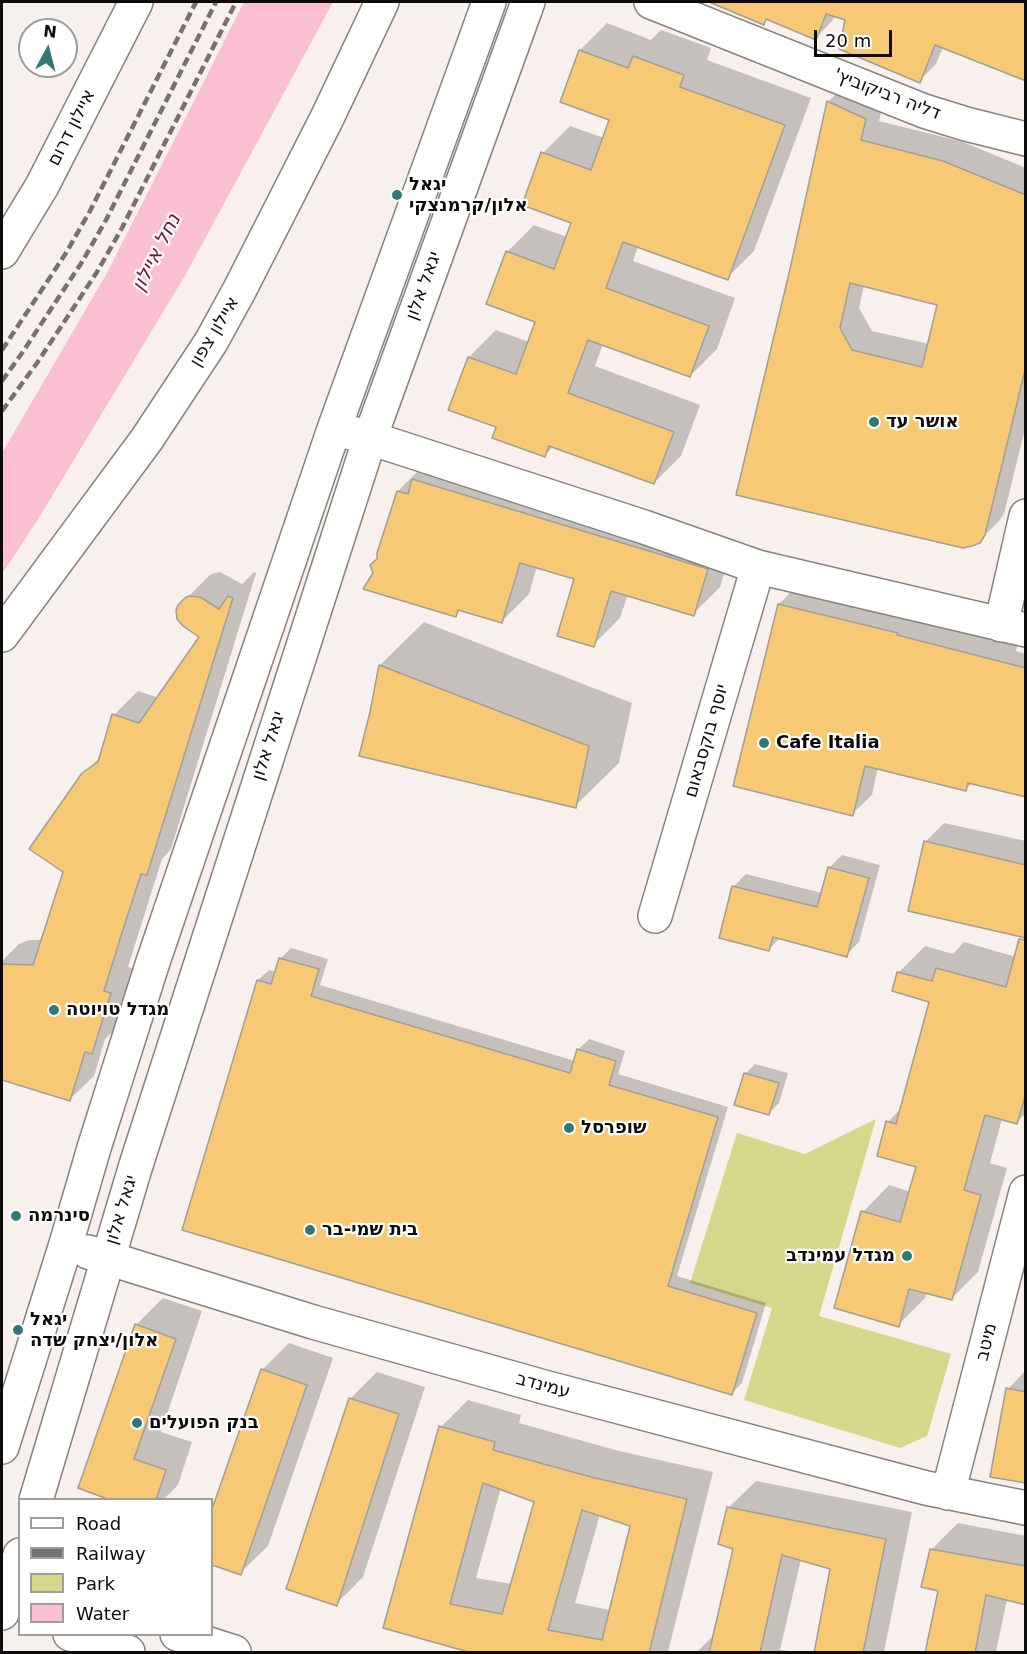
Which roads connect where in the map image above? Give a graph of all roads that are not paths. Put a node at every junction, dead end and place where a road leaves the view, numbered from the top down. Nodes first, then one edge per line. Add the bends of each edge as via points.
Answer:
1 (136, 2) edge
2 (382, 2) edge
3 (489, 2) edge
4 (528, 2) edge
5 (651, 2) edge
6 (1026, 139) edge
7 (2, 252) edge
8 (334, 429) junction
9 (370, 438) junction
10 (1026, 516) edge
11 (758, 567) junction
12 (1013, 628) edge
13 (2, 635) edge
14 (655, 916) dead end
15 (1026, 1192) edge
16 (66, 1244) junction
17 (108, 1259) junction
18 (3, 1438) edge
19 (948, 1493) junction
20 (37, 1498) edge
21 (1026, 1508) edge
22 (9, 1588) edge
23 (18, 1613) edge
24 (73, 1636) edge
25 (180, 1636) edge
26 (128, 1653) edge
27 (234, 1653) edge

1 - 7 main road, איילון דרום via 42,186
2 - 13 main road, איילון צפון via 322,128 211,342 147,439
3 - 8 main road, יגאל אלון
4 - 9 main road, יגאל אלון
5 - 6 main road, 'דליה רביקוביץ via 924,111
8 - 9 main road
8 - 16 main road, יגאל אלון via 152,965
9 - 11 main road
9 - 17 main road, יגאל אלון
10 - 12 main road
11 - 12 main road
11 - 14 main road, יוסף בוקסבאום
15 - 19 main road, מיטב
16 - 17 main road, עמינדב
16 - 18 main road, יגאל אלון
17 - 19 main road, עמינדב via 533,1384
17 - 20 main road, יגאל אלון
19 - 21 main road, עמינדב
22 - 23 main road
24 - 26 main road
25 - 27 main road

